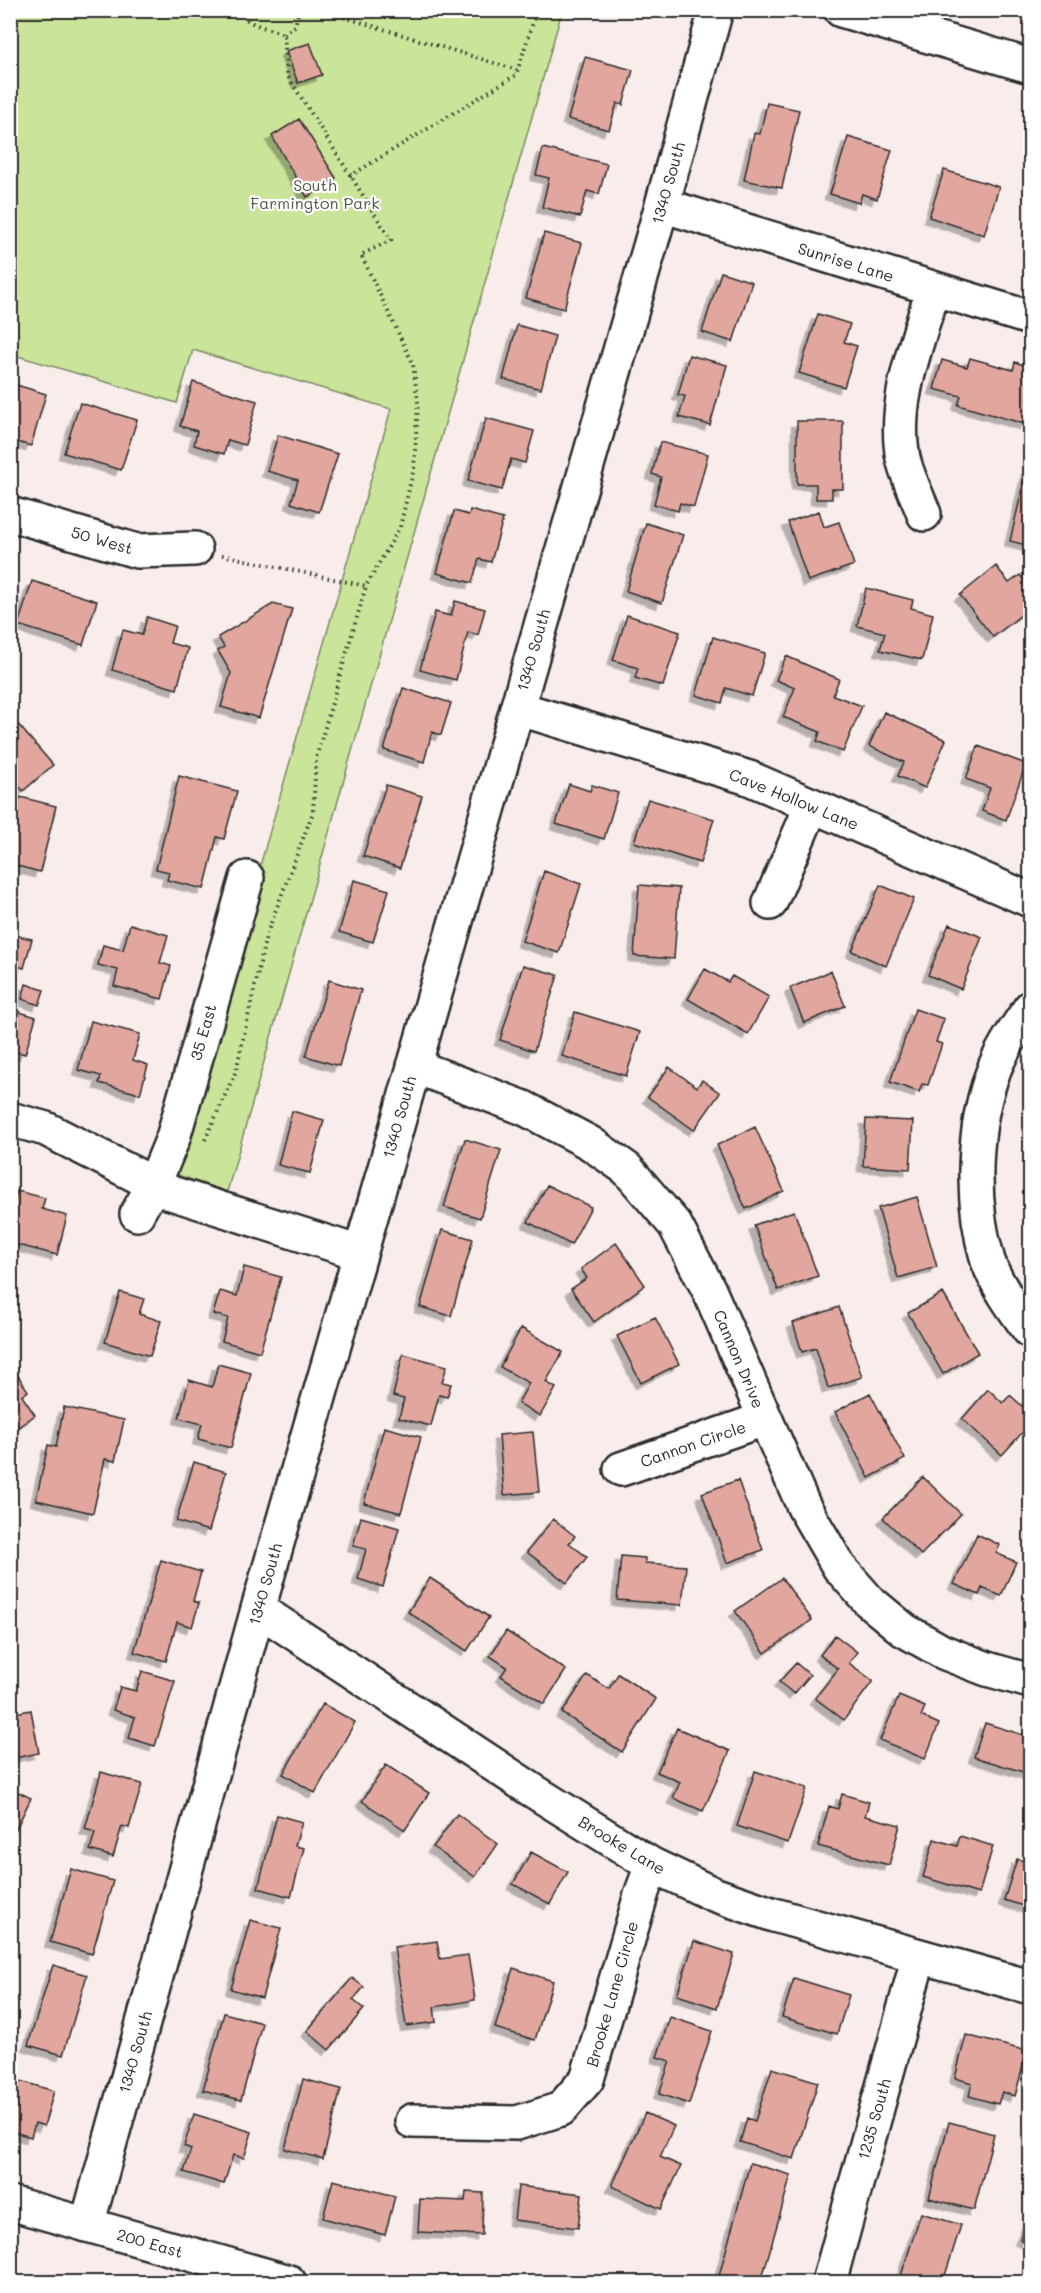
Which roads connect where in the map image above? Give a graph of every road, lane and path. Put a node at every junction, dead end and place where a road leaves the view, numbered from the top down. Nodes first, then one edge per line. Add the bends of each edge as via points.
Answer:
1 (244, 10) edge
2 (299, 10) edge
3 (321, 10) edge
4 (537, 10) edge
5 (716, 10) edge
6 (841, 10) edge
7 (284, 34) junction
8 (1030, 66) edge
9 (517, 69) junction
10 (350, 176) junction
11 (662, 205) junction
12 (933, 289) junction
13 (1030, 318) edge
14 (10, 514) edge
15 (924, 514) dead end
16 (195, 549) joint
17 (366, 586) junction
18 (517, 708) junction
19 (812, 805) junction
20 (247, 878) dead end
21 (1030, 900) edge
22 (770, 903) dead end
23 (1030, 1008) edge
24 (414, 1066) junction
25 (10, 1119) edge
26 (204, 1142) dead end
27 (154, 1184) junction
28 (136, 1214) dead end
29 (360, 1253) junction
30 (1030, 1331) edge
31 (764, 1419) junction
32 (621, 1468) dead end
33 (258, 1610) junction
34 (1030, 1681) edge
35 (652, 1865) junction
36 (919, 1956) junction
37 (1030, 1987) edge
38 (412, 2121) dead end
39 (10, 2203) edge
40 (87, 2225) junction
41 (289, 2283) edge
42 (829, 2283) edge

1 - 7 path via 245,18 252,23
2 - 7 path via 295,26
3 - 9 path
4 - 9 path
5 - 11 street, 1340 South
6 - 8 street
7 - 10 path via 286,75
9 - 10 path via 516,75
10 - 17 path via 391,240 361,255 413,364 418,403 414,468 400,527
11 - 12 street, Sunrise Lane
11 - 18 street, 1340 South
12 - 13 street, Sunrise Lane
12 - 15 street via 903,391 899,422 902,455
14 - 16 street, 50 West via 137,551
16 - 17 path
17 - 26 path via 316,758 313,812 266,936 236,1071
18 - 19 street, Cave Hollow Lane via 749,778
18 - 24 street, 1340 South
19 - 21 street, Cave Hollow Lane
19 - 22 street
20 - 27 street, 35 East via 173,1138
23 - 30 street via 995,1067 979,1122 976,1183 989,1263 1010,1304
24 - 29 street, 1340 South
24 - 31 street, Cannon Drive via 524,1108 590,1143 627,1169 675,1225 709,1290
25 - 27 street via 46,1129
27 - 28 street, 35 East
27 - 29 street via 171,1193
29 - 33 street, 1340 South
31 - 32 street, Cannon Circle
31 - 34 street, Cannon Drive via 804,1507 839,1567 869,1601 904,1630 943,1652
33 - 35 street, Brooke Lane
33 - 40 street, 1340 South
35 - 36 street, Brooke Lane via 713,1894 774,1915
35 - 38 street, Brooke Lane Circle via 587,2079 561,2109 517,2123
36 - 37 street, Brooke Lane
36 - 42 street, 1235 South
39 - 40 street, 200 East
40 - 41 street, 200 East

